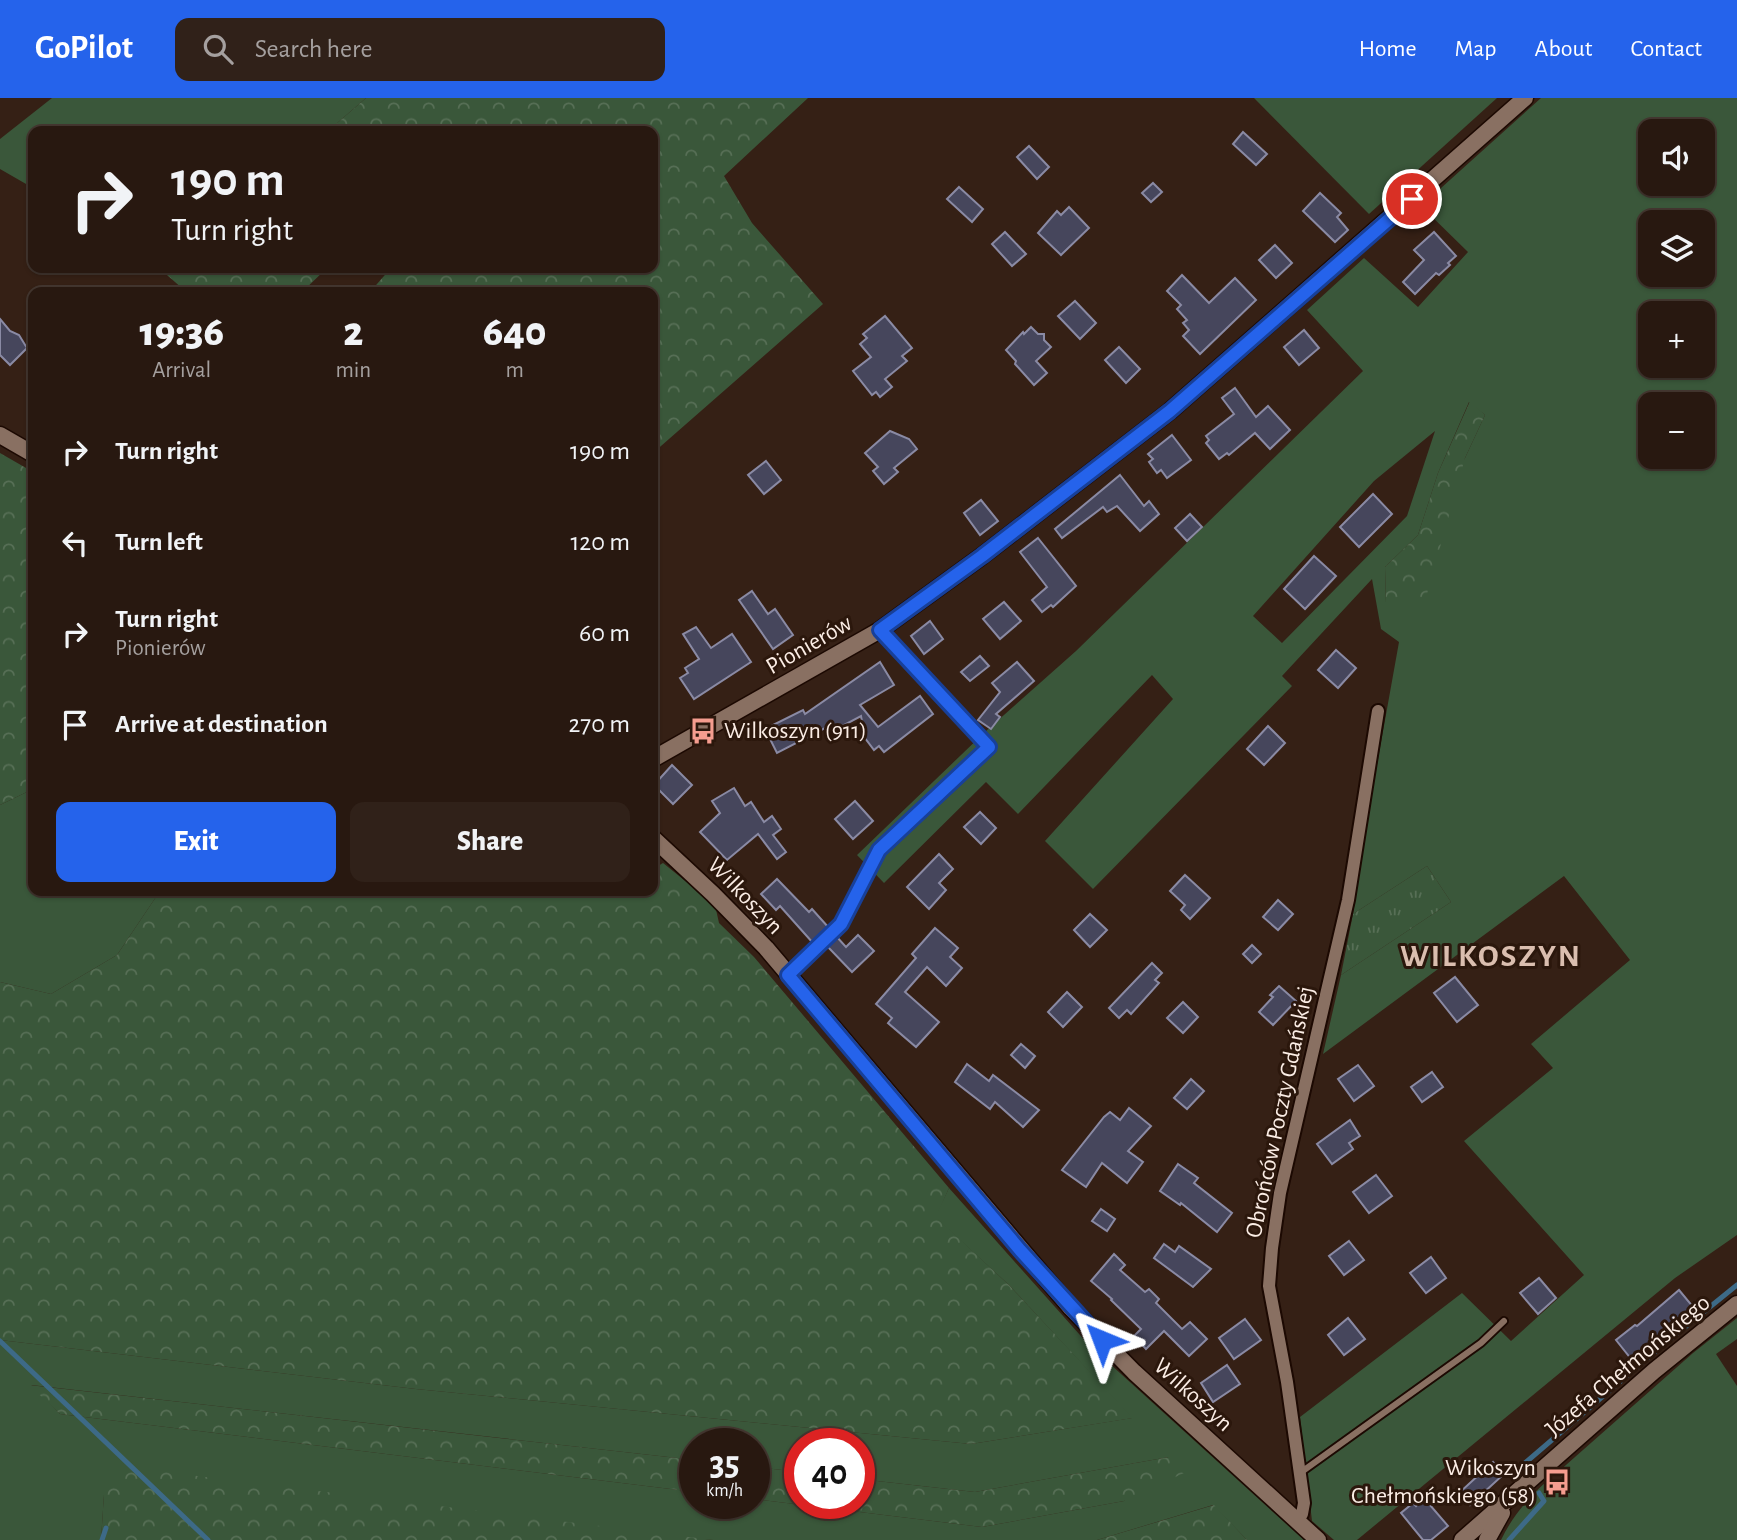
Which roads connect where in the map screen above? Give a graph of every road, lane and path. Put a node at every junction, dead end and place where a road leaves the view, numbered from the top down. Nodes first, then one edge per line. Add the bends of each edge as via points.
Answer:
1 (1525, 98) edge
2 (0, 435) edge
3 (28, 451) edge
4 (880, 630) junction
5 (1378, 711) dead end
6 (658, 756) edge
7 (658, 843) edge
8 (788, 975) junction
9 (1737, 1304) edge
10 (1504, 1321) dead end
11 (1300, 1473) junction
12 (1519, 1492) junction
13 (1297, 1521) junction
14 (1318, 1540) edge
15 (1462, 1540) edge
16 (1487, 1540) edge

1 - 4 street, Pionierów via 1170,411
2 - 3 street
4 - 6 street, Pionierów
4 - 8 lane via 989,747 879,850 841,924
5 - 11 street, Obrońców Poczty Gdańskiej via 1348,900 1280,1193 1272,1248 1270,1297
7 - 8 street, Wilkoszyn via 739,920
8 - 13 street, Wilkoszyn via 1071,1308
9 - 12 street, Józefa Chełmońskiego
10 - 11 lane via 1471,1351
11 - 13 street, Obrońców Poczty Gdańskiej via 1304,1503
12 - 15 street, Józefa Chełmońskiego
12 - 16 street, Józefa Chełmońskiego
13 - 14 street, Wilkoszyn

